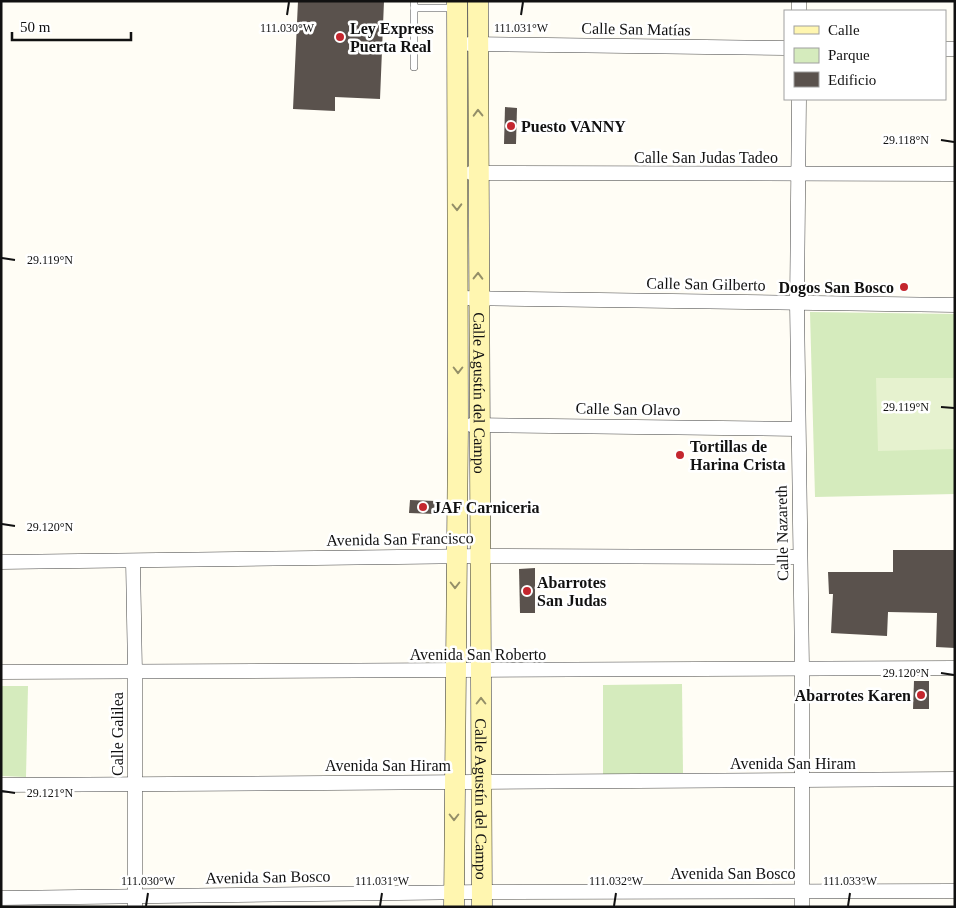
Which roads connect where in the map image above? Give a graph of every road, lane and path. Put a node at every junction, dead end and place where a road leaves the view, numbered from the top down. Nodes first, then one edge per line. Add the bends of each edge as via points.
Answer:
1 (478, 1) edge
2 (414, 5) edge
3 (457, 5) edge
4 (456, 44) junction
5 (478, 44) junction
6 (784, 48) edge
7 (414, 67) dead end
8 (799, 100) edge
9 (479, 173) junction
10 (456, 174) junction
11 (955, 174) edge
12 (799, 175) junction
13 (458, 298) junction
14 (478, 298) junction
15 (797, 303) junction
16 (955, 305) edge
17 (479, 425) junction
18 (458, 426) junction
19 (798, 429) junction
20 (456, 556) junction
21 (481, 556) junction
22 (800, 557) junction
23 (133, 561) junction
24 (1, 562) edge
25 (802, 668) junction
26 (955, 668) edge
27 (482, 671) junction
28 (1, 672) edge
29 (135, 672) junction
30 (455, 672) junction
31 (955, 779) edge
32 (802, 780) junction
33 (454, 782) junction
34 (481, 782) junction
35 (1, 785) edge
36 (135, 785) junction
37 (802, 890) junction
38 (955, 891) edge
39 (1, 898) edge
40 (453, 900) edge
41 (482, 900) edge
42 (135, 902) edge
43 (802, 907) edge

1 - 5 street, Calle Agustín del Campo
2 - 3 lane
2 - 7 lane
3 - 4 street, Calle Agustín del Campo
4 - 5 street, Calle San Matías
4 - 10 street, Calle Agustín del Campo
5 - 6 street, Calle San Matías
9 -> 5 street, Calle Agustín del Campo
8 - 12 street, Calle Nazareth
9 - 10 street, Calle San Judas Tadeo
9 - 12 street, Calle San Judas Tadeo
14 -> 9 street, Calle Agustín del Campo
10 -> 13 street, Calle Agustín del Campo
11 - 12 street, Calle San Judas Tadeo
12 - 15 street, Calle Nazareth
13 - 14 street, Calle San Gilberto
13 -> 18 street, Calle Agustín del Campo
14 - 15 street, Calle San Gilberto
14 - 17 street, Calle Agustín del Campo
15 - 16 street, Calle San Gilberto
15 - 19 street, Calle Nazareth
17 - 18 street, Calle San Olavo
17 - 19 street, Calle San Olavo
17 - 21 street, Calle Agustín del Campo
18 - 20 street, Calle Agustín del Campo
19 - 22 street, Calle Nazareth
20 - 21 street, Avenida San Francisco
20 - 23 street, Avenida San Francisco
20 -> 30 street, Calle Agustín del Campo
21 - 22 street, Avenida San Francisco
21 - 27 street, Calle Agustín del Campo
22 - 25 street, Calle Nazareth
23 - 24 street, Avenida San Francisco
23 - 29 street, Calle Galilea
25 - 26 street, Avenida San Roberto
25 - 27 street, Avenida San Roberto
25 - 32 street, Calle Nazareth
27 - 30 street, Avenida San Roberto
34 -> 27 street, Calle Agustín del Campo
28 - 29 street, Avenida San Roberto
29 - 30 street, Avenida San Roberto
29 - 36 street, Calle Galilea
30 - 33 street, Calle Agustín del Campo
31 - 32 street, Avenida San Hiram
32 - 34 street, Avenida San Hiram
32 - 37 street, Calle Nazareth
33 - 34 street, Avenida San Hiram
33 - 36 street, Avenida San Hiram
33 -> 40 street, Calle Agustín del Campo
34 - 41 street, Calle Agustín del Campo
35 - 36 street, Avenida San Hiram
36 - 42 street, Calle Galilea
37 - 38 street, Avenida San Bosco
37 - 41 street, Avenida San Bosco
37 - 43 street, Calle Nazareth
39 - 42 street, Avenida San Bosco
40 - 41 street, Avenida San Bosco
40 - 42 street, Avenida San Bosco

